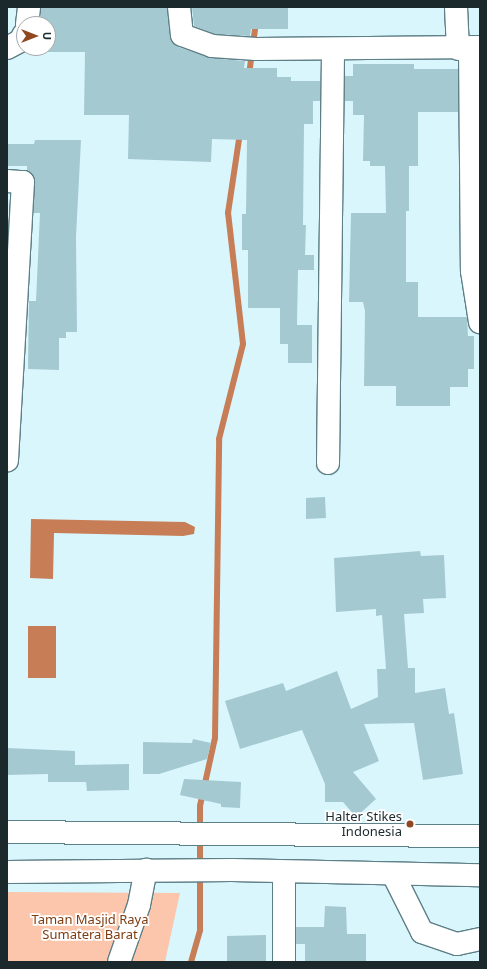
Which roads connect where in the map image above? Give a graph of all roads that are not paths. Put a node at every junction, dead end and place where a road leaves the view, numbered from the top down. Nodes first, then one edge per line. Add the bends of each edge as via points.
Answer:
1 (178, 7) edge
2 (456, 7) edge
3 (16, 43) edge
4 (7, 48) edge
5 (469, 48) edge
6 (333, 49) junction
7 (7, 182) edge
8 (12, 293) edge
9 (480, 322) edge
10 (7, 461) edge
11 (328, 464) dead end
12 (7, 832) edge
13 (480, 836) edge
14 (146, 870) junction
15 (7, 872) edge
16 (284, 872) junction
17 (393, 874) junction
18 (480, 875) edge
19 (480, 939) edge
20 (119, 962) edge
21 (284, 962) edge

1 - 6 street via 182,35 204,44 256,49
2 - 5 street
3 - 4 street
5 - 6 street
5 - 9 street via 472,271
6 - 11 street
7 - 8 street via 23,182
8 - 10 street
12 - 13 street via 185,831
14 - 15 street
14 - 16 street
14 - 20 street via 139,905
16 - 17 street
16 - 21 street
17 - 18 street
17 - 19 street via 422,932 457,944

